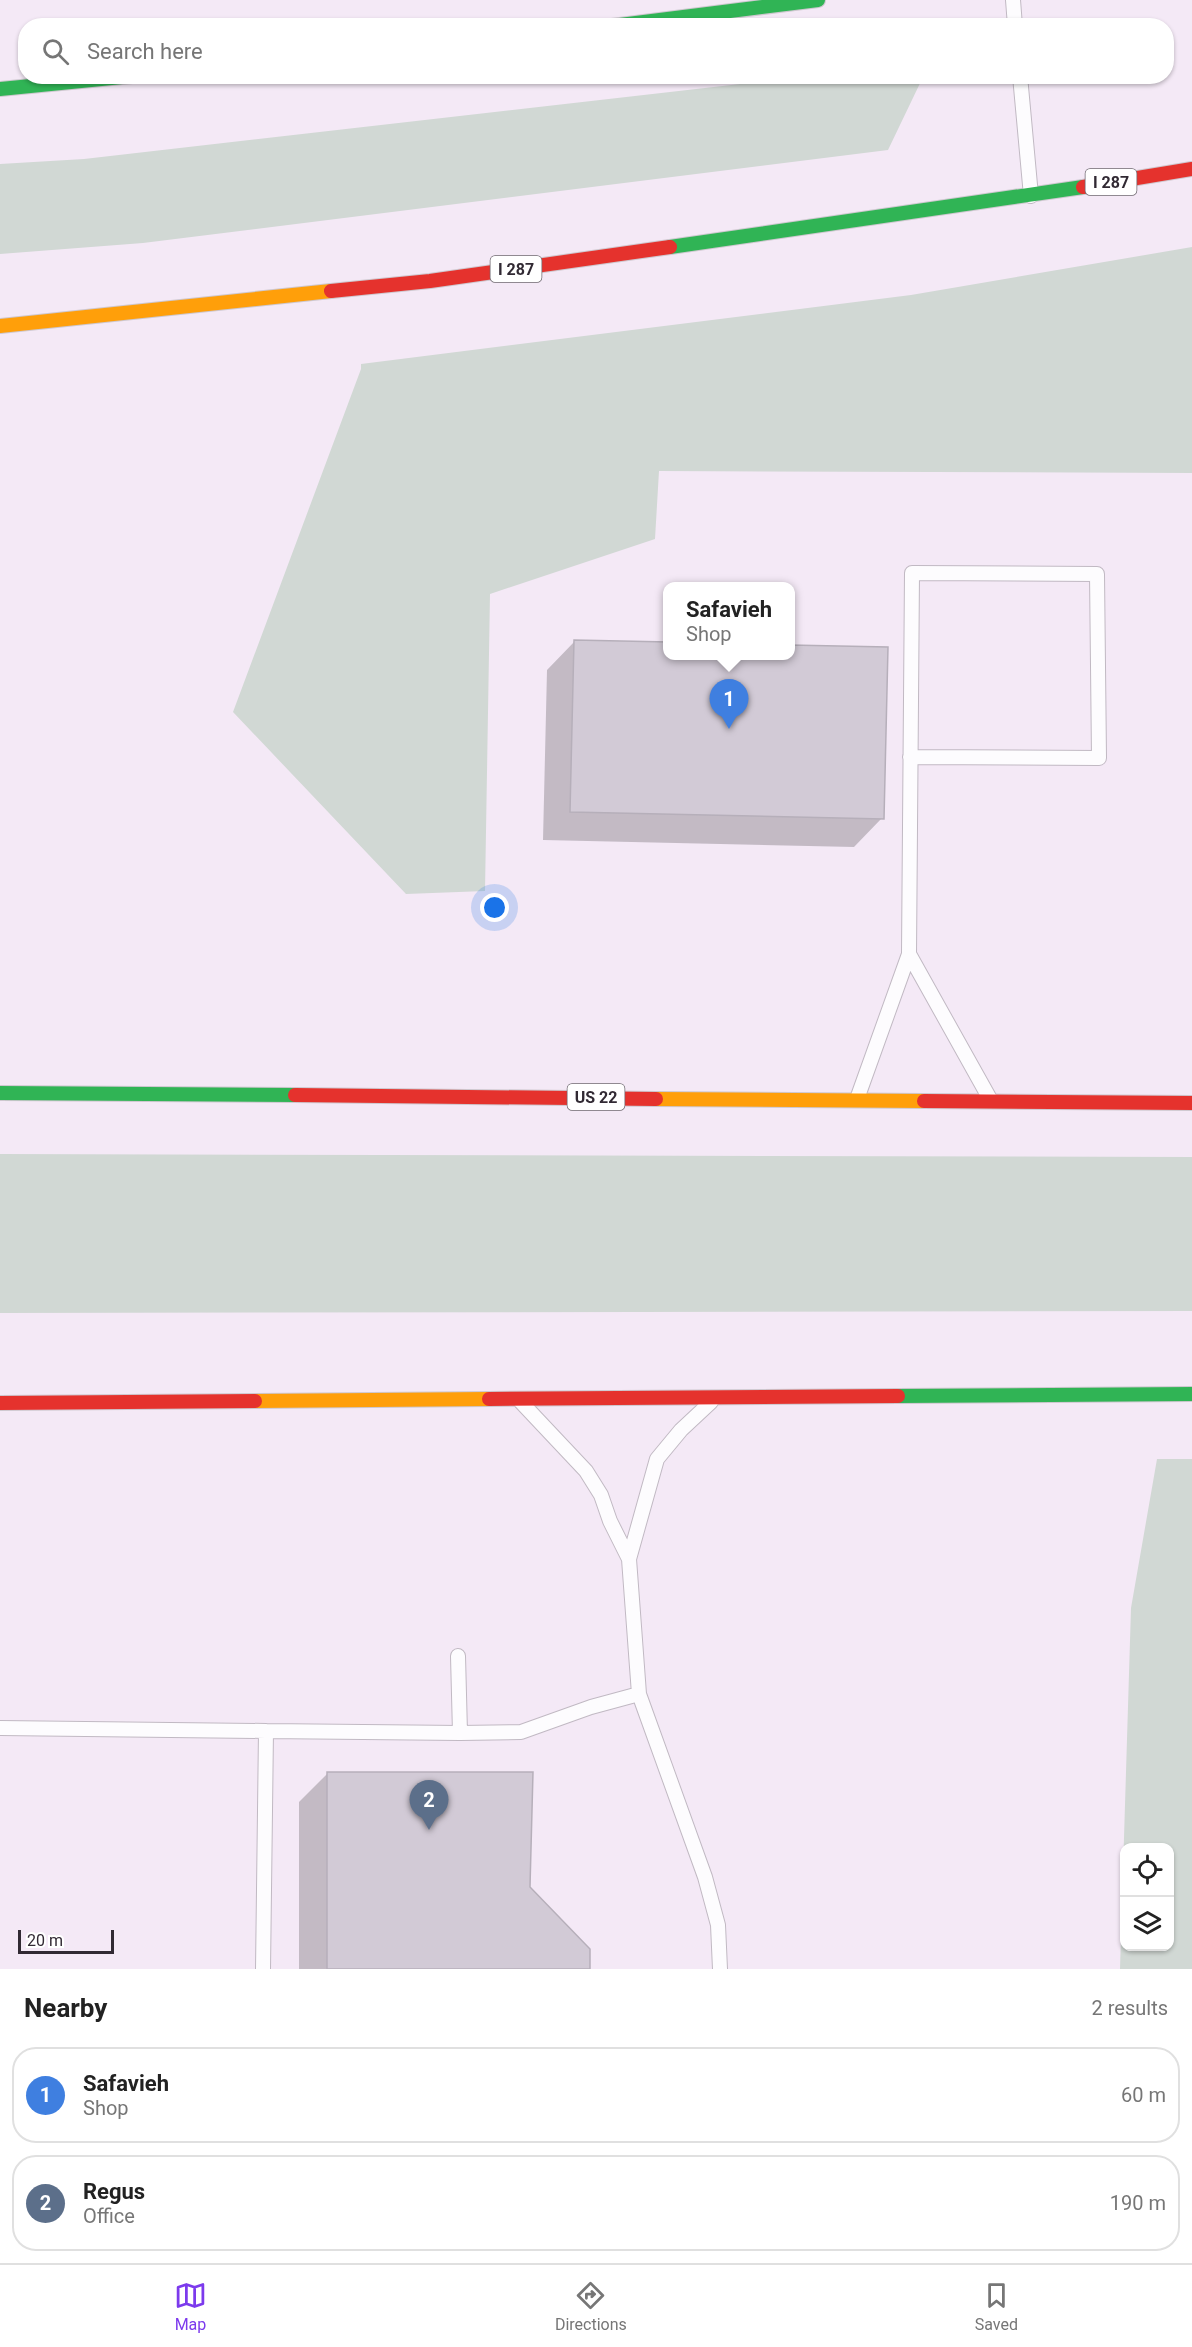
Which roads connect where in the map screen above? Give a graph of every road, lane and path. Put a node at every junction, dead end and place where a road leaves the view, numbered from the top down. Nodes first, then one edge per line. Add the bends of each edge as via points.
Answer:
1 (818, 0) edge
2 (1013, 0) edge
3 (675, 18) edge
4 (1014, 18) edge
5 (44, 84) edge
6 (1021, 84) edge
7 (0, 88) edge
8 (1192, 169) edge
9 (1031, 196) junction
10 (0, 326) edge
11 (910, 757) junction
12 (909, 954) junction
13 (0, 1093) edge
14 (857, 1099) junction
15 (992, 1102) junction
16 (1192, 1103) edge
17 (1192, 1394) edge
18 (717, 1397) junction
19 (517, 1398) junction
20 (0, 1403) edge
21 (629, 1559) junction
22 (458, 1656) dead end
23 (639, 1694) junction
24 (0, 1728) edge
25 (266, 1731) junction
26 (460, 1733) junction
27 (263, 1969) edge
28 (720, 1969) edge

1 - 3 highway
2 - 4 lane
5 - 7 highway
6 - 9 lane
8 - 9 highway, I 287
9 - 10 highway, I 287 via 430,281
11 - 11 lane via 912,573 1097,574 1099,758
11 - 12 lane
12 - 14 lane
12 - 15 lane
13 - 14 highway, US 22
14 - 15 highway, US 22
15 - 16 highway, US 22
17 - 18 highway
18 - 19 highway
18 - 21 lane via 657,1459
19 - 20 highway
19 - 21 lane via 586,1471
21 - 23 lane
22 - 26 lane
23 - 26 lane via 521,1732
23 - 28 lane via 705,1877 718,1925
24 - 25 lane
25 - 26 lane
25 - 27 lane

